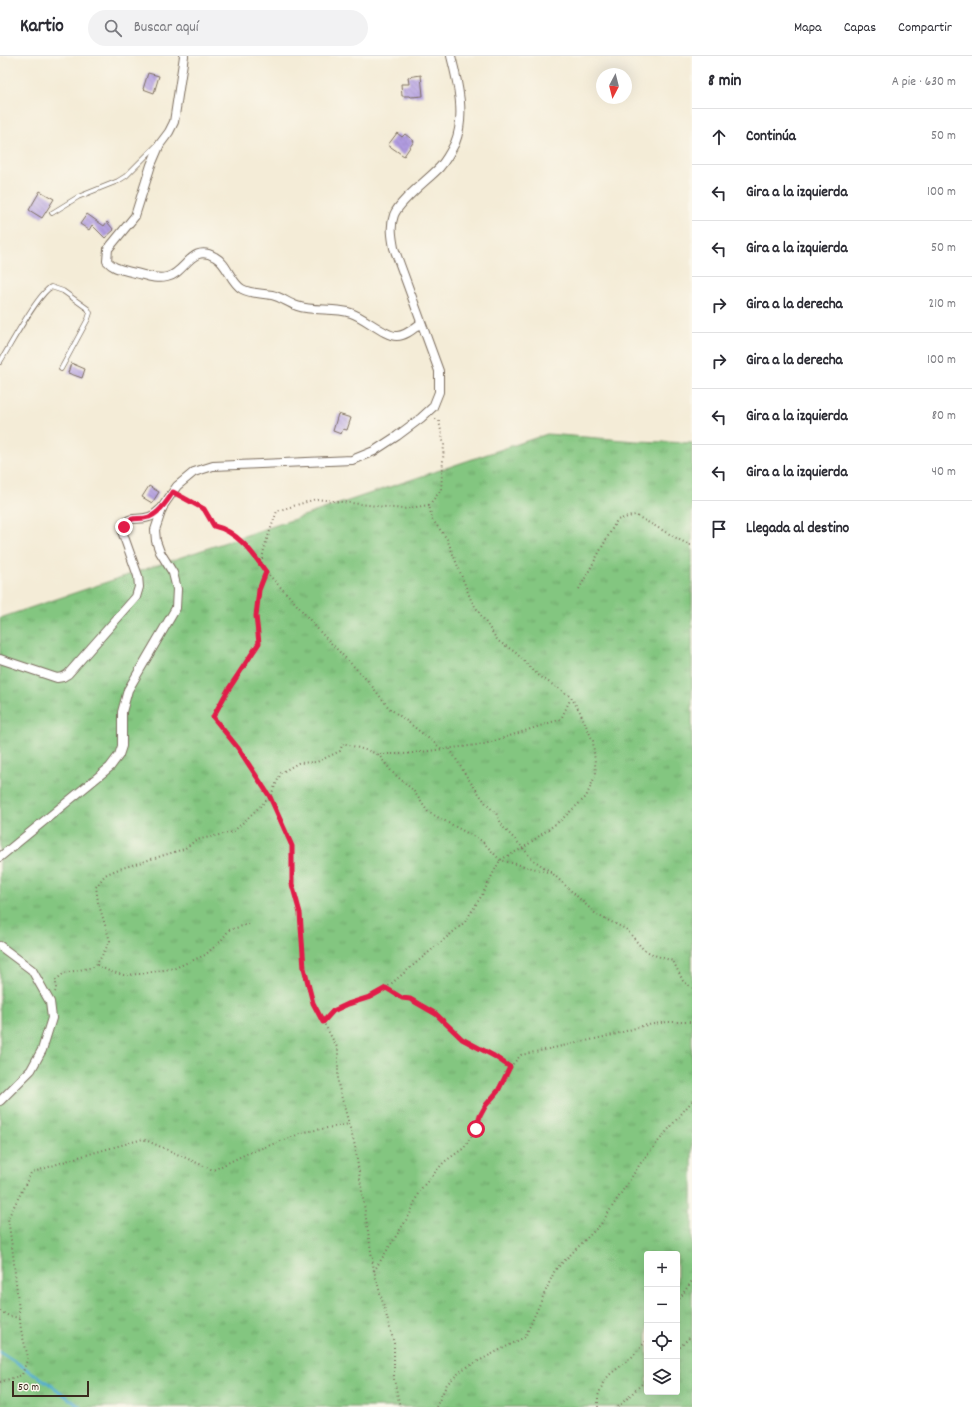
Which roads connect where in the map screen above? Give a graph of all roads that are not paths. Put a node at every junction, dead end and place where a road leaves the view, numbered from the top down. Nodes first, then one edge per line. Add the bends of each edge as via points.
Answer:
1 (184, 56) edge
2 (450, 56) edge
3 (170, 132) junction
4 (52, 213) dead end
5 (421, 323) junction
6 (0, 362) edge
7 (61, 369) dead end
8 (164, 506) junction
9 (0, 660) edge
10 (0, 857) edge
11 (0, 946) edge
12 (0, 1101) edge

1 - 3 street via 174,122
2 - 5 street via 460,102 460,122 455,142 441,166 394,214 392,231 394,248
3 - 4 lane via 126,176 78,197
3 - 5 street via 160,144 151,165 135,216 108,249 107,261 111,266 156,278 168,277 180,270 194,256 201,253 209,254 221,261 234,282 246,291 280,298 311,309 350,312 393,336 402,335
5 - 8 street via 438,372 439,392 433,407 397,436 374,451 352,460 213,466 194,472 177,486
6 - 7 lane via 37,302 51,287 63,290 90,313
8 - 9 street via 150,517 127,521 123,534 138,576 139,587 136,597 68,674 58,678
8 - 10 street via 155,530 156,541 173,573 177,589 176,608 128,690 122,712 122,746 119,755 110,767
11 - 12 street via 32,970 50,1002 52,1018 42,1050 31,1070

